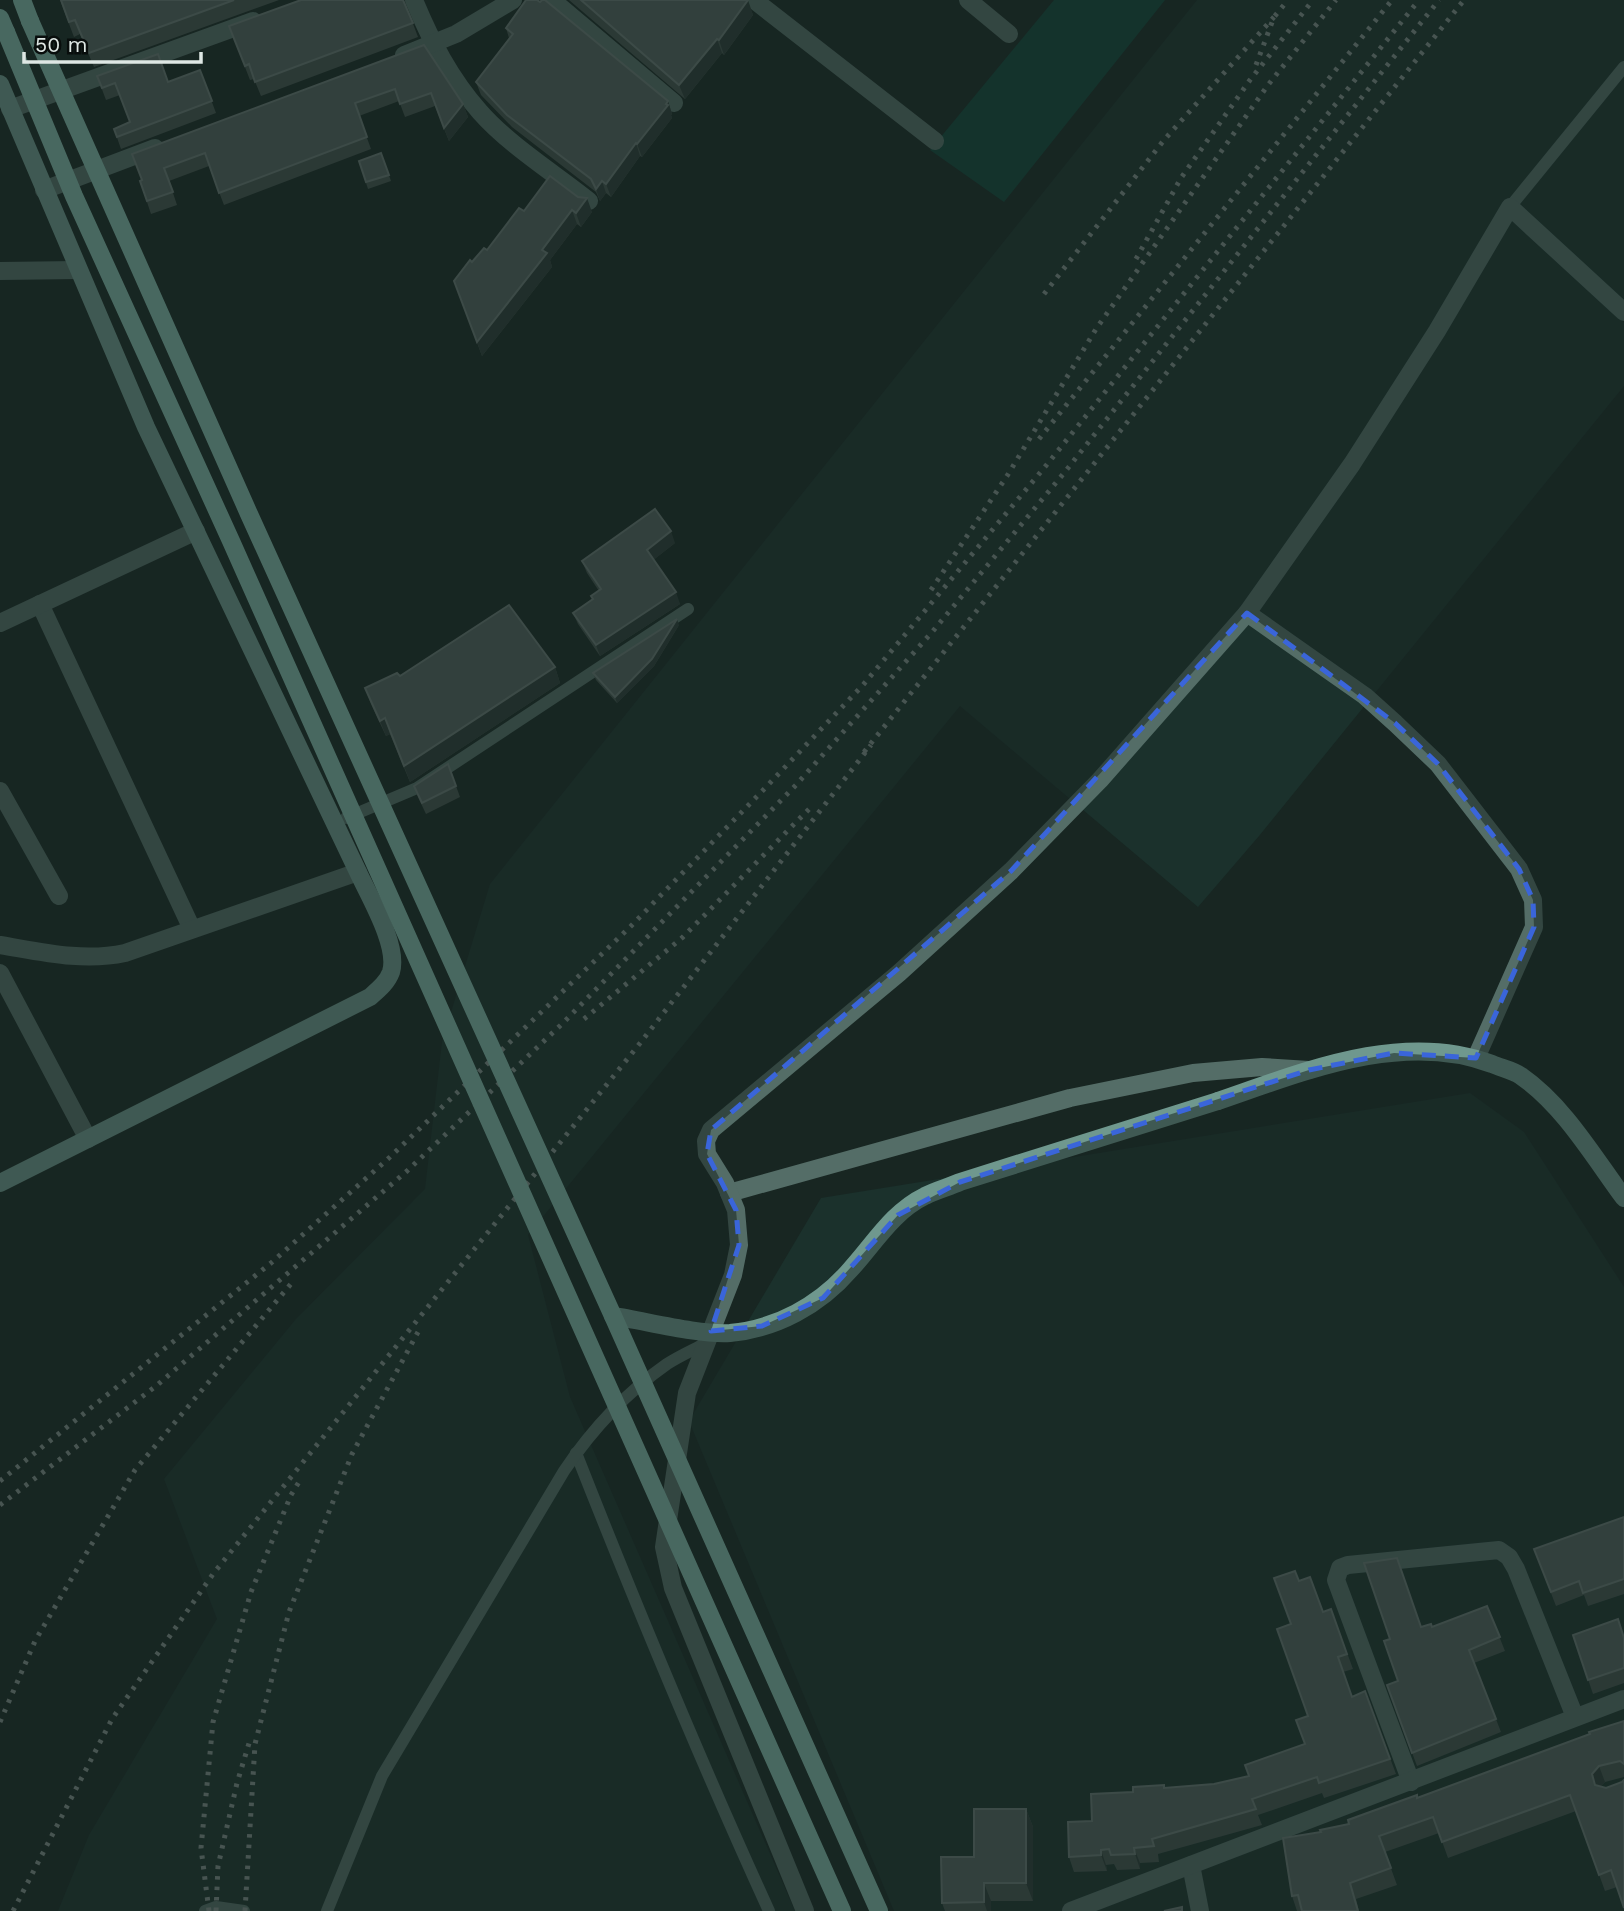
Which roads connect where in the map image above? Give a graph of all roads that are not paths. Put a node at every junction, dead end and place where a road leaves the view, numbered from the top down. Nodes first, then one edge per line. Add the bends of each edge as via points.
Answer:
1 (22, 0) edge
2 (414, 0) edge
3 (513, 0) edge
4 (552, 0) edge
5 (754, 0) edge
6 (968, 0) edge
7 (273, 14) edge
8 (3, 25) edge
9 (1009, 34) dead end
10 (432, 44) junction
11 (393, 59) edge
12 (1624, 66) edge
13 (0, 84) edge
14 (674, 103) dead end
15 (10, 108) junction
16 (174, 141) edge
17 (935, 141) dead end
18 (44, 190) junction
19 (589, 201) edge
20 (1510, 207) junction
21 (78, 270) junction
22 (0, 271) edge
23 (1624, 312) edge
24 (196, 531) junction
25 (40, 604) junction
26 (688, 609) dead end
27 (1247, 613) junction
28 (0, 624) edge
29 (0, 791) edge
30 (335, 823) junction
31 (358, 872) junction
32 (59, 895) dead end
33 (192, 929) junction
34 (0, 945) edge
35 (0, 973) edge
36 (1476, 1058) junction
37 (1309, 1070) junction
38 (88, 1139) junction
39 (0, 1183) edge
40 (729, 1193) junction
41 (1624, 1198) edge
42 (613, 1316) junction
43 (706, 1343) junction
44 (576, 1453) junction
45 (1624, 1699) edge
46 (1575, 1717) junction
47 (1411, 1782) junction
48 (1191, 1865) junction
49 (205, 1911) edge
50 (244, 1911) edge
51 (327, 1911) edge
52 (769, 1911) edge
53 (805, 1911) edge
54 (842, 1911) edge
55 (878, 1911) edge
56 (1071, 1911) edge
57 (1200, 1911) edge

1 - 42 main road, bridge
2 - 10 street
3 - 10 street
4 - 14 street
5 - 17 street
6 - 9 street
7 - 15 street
8 - 54 main road, bridge via 74,196
10 - 11 street
10 - 19 street via 495,128
12 - 20 lane
13 - 15 street
15 - 18 street
16 - 18 street
18 - 21 street
20 - 23 street
20 - 27 street via 1352,464
21 - 22 street
21 - 24 street
24 - 25 street
24 - 30 street
25 - 28 street
25 - 33 street
26 - 30 lane via 417,788
27 - 36 street via 1365,696 1412,739 1438,764 1519,869 1533,900 1534,927
27 - 40 street via 1100,780 1012,871 899,973 711,1130 707,1154
29 - 32 street
30 - 31 street
31 - 33 street
31 - 38 street via 393,957 383,986 370,997
33 - 34 street via 105,957
35 - 38 street
36 - 37 street via 1394,1053
36 - 41 street via 1519,1074 1552,1103
37 - 40 street via 1262,1067 1193,1073 1070,1098
37 - 42 street, bridge via 924,1196 898,1215 822,1298 762,1326 729,1333
38 - 39 street
40 - 43 street via 736,1210 738,1245 733,1275
42 - 55 main road, bridge
43 - 44 lane via 668,1363 628,1395
43 - 53 street via 687,1393 679,1436 664,1547 667,1566
44 - 51 lane via 382,1776
44 - 52 lane via 653,1647
45 - 46 street
46 - 47 street
46 - 47 street via 1516,1569 1499,1550 1340,1568 1336,1580
47 - 48 street
48 - 56 street
48 - 57 street
49 - 50 lane via 216,1907

